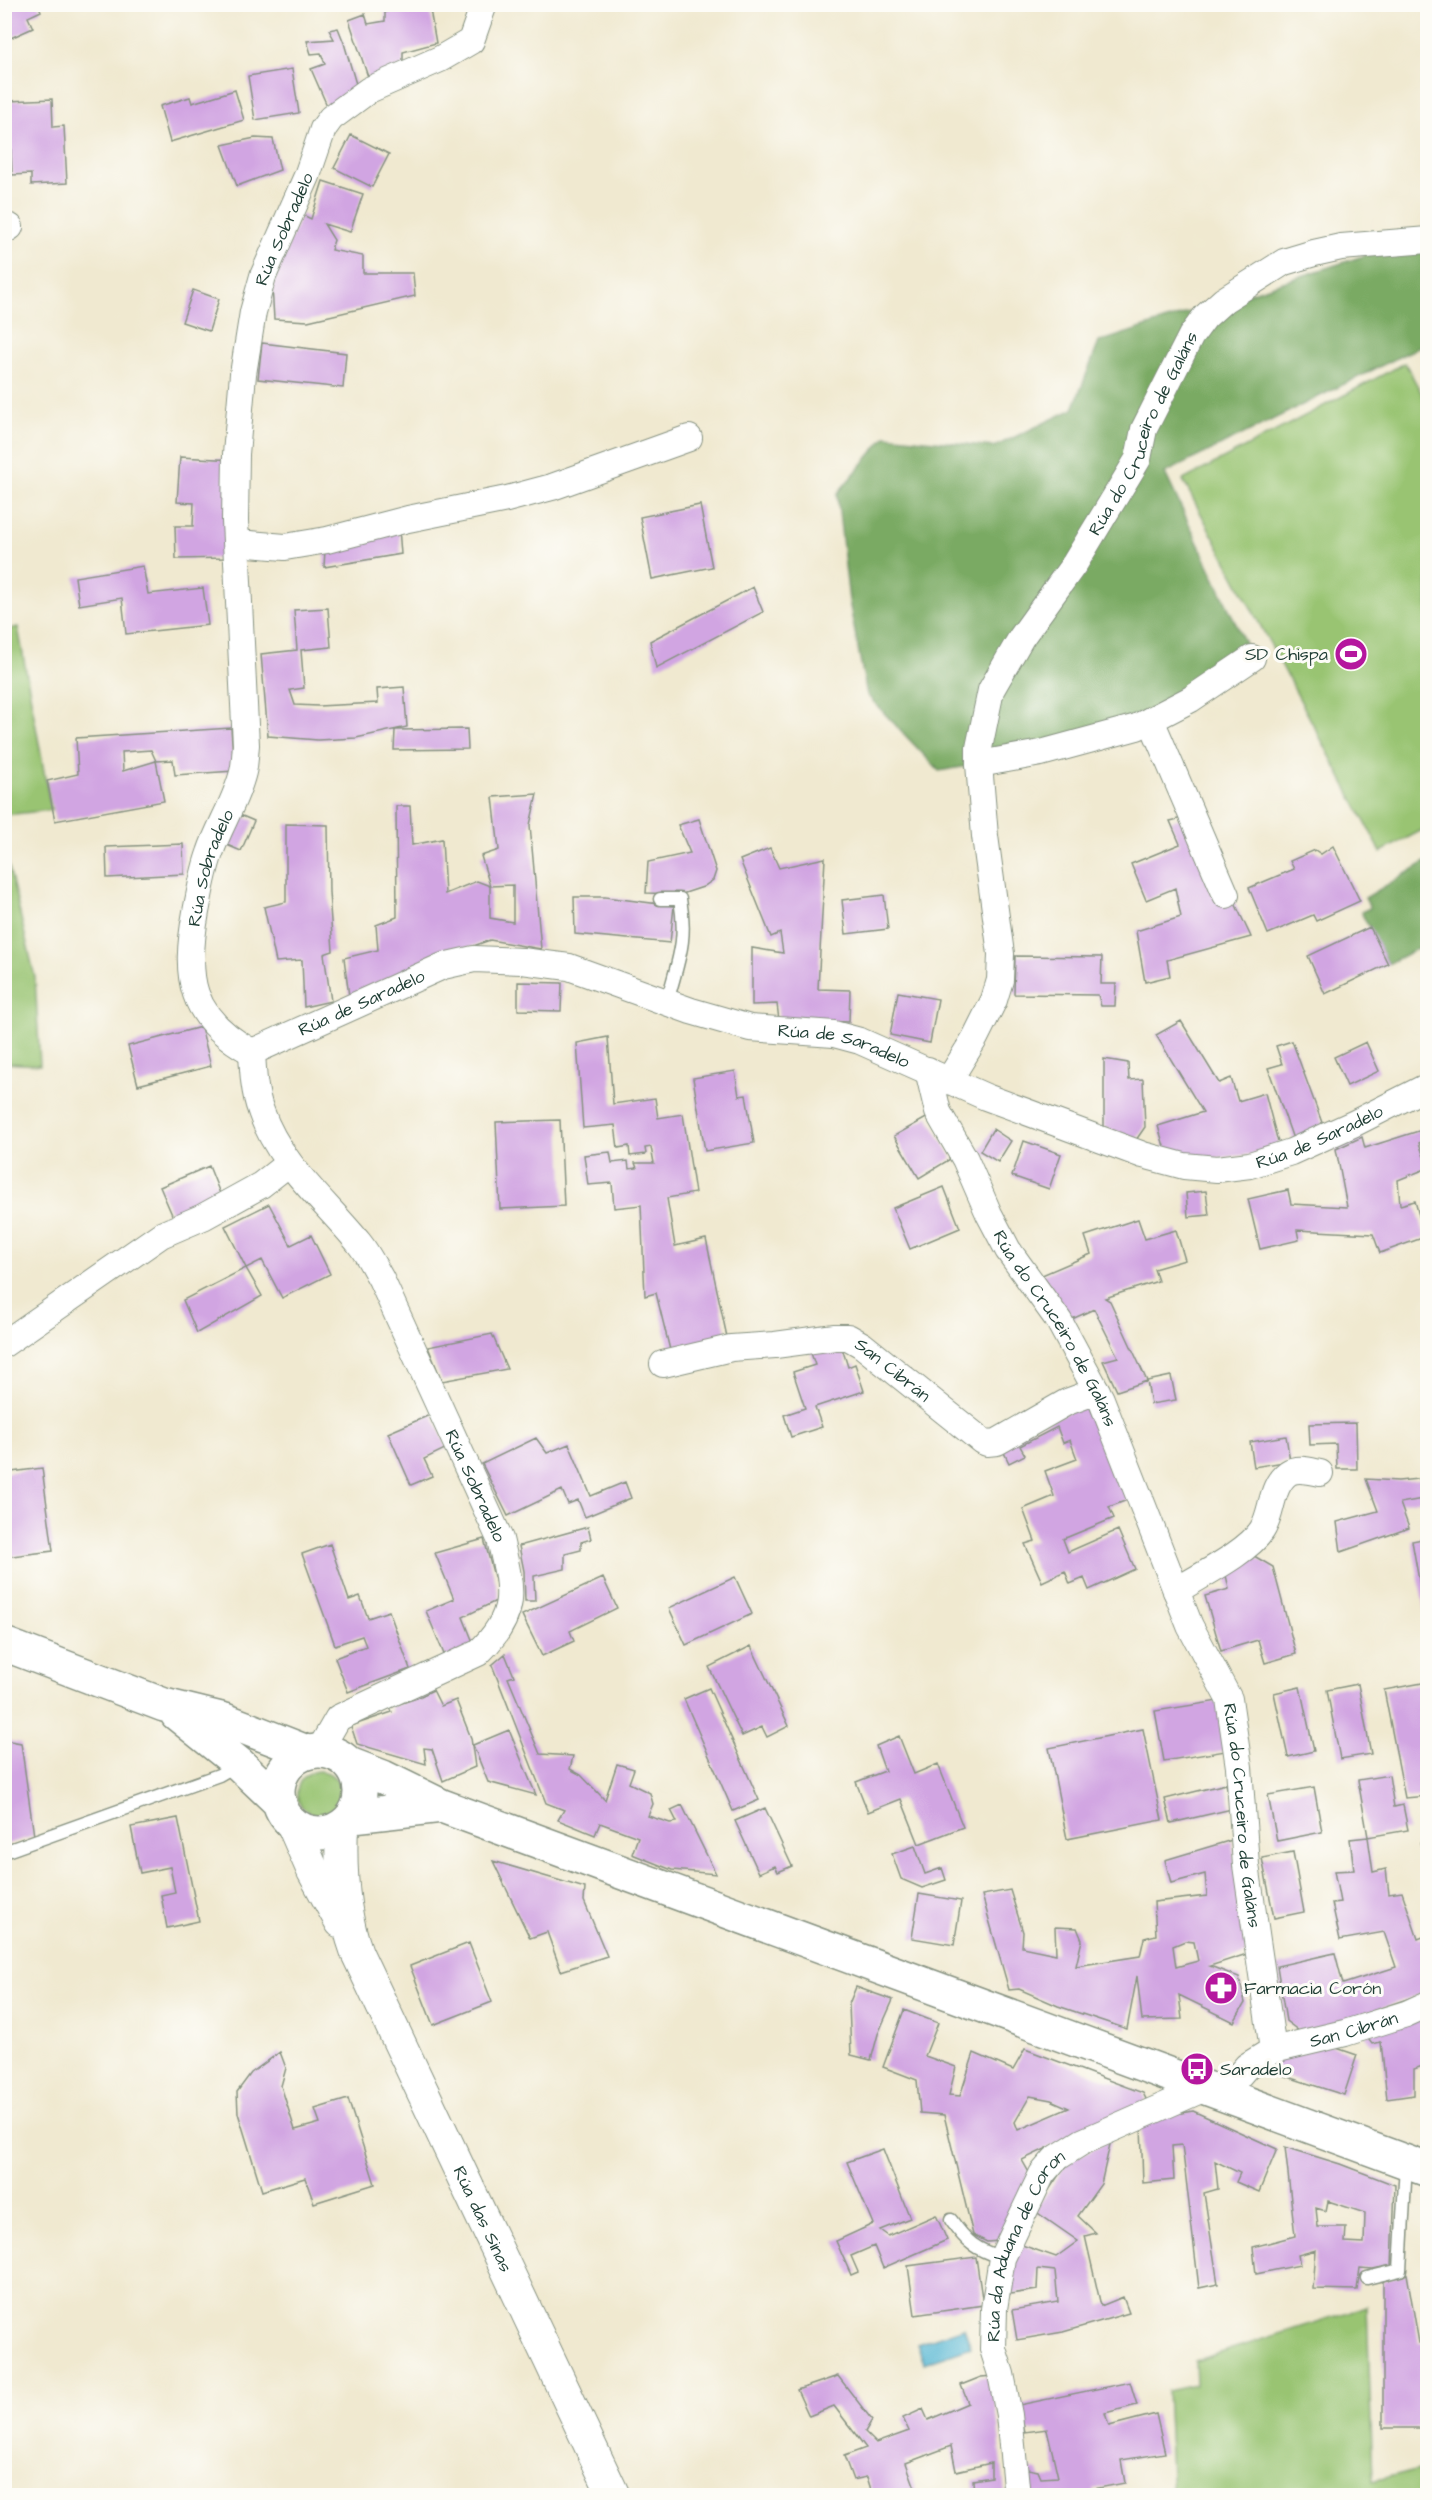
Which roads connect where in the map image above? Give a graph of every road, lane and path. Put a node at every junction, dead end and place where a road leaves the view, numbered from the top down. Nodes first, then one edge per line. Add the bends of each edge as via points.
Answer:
1 (484, 4) edge
2 (1428, 240) edge
3 (689, 438) dead end
4 (237, 543) junction
5 (1252, 658) dead end
6 (1151, 720) junction
7 (979, 764) junction
8 (1226, 895) dead end
9 (660, 899) dead end
10 (667, 1003) junction
11 (252, 1052) junction
12 (938, 1075) junction
13 (1428, 1086) edge
14 (289, 1163) junction
15 (4, 1344) edge
16 (663, 1364) dead end
17 (1097, 1391) junction
18 (1320, 1473) dead end
19 (1176, 1591) junction
20 (4, 1644) edge
21 (164, 1706) junction
22 (313, 1751) junction
23 (238, 1763) junction
24 (349, 1764) junction
25 (442, 1806) junction
26 (286, 1813) junction
27 (347, 1821) junction
28 (4, 1852) edge
29 (352, 1941) junction
30 (1428, 2004) edge
31 (1273, 2050) junction
32 (1213, 2092) junction
33 (1417, 2166) edge
34 (951, 2220) dead end
35 (1002, 2258) junction
36 (1367, 2278) dead end
37 (614, 2496) edge
38 (1017, 2496) edge

1 - 4 street, Rúa Sobradelo via 471,41 369,90 331,118 323,129 263,276 253,312 237,454
2 - 7 street, Rúa do Cruceiro de Galáns via 1341,247 1284,262 1224,300 1205,317 1158,398 1144,429 1138,459 1114,502 1021,638 991,690
3 - 4 street via 507,499 285,547
4 - 11 street, Rúa Sobradelo via 246,745 243,772 209,855 190,947 191,975 209,1020 229,1040
5 - 6 street via 1191,699
6 - 7 street via 1041,753
6 - 8 street
7 - 12 street, Rúa do Cruceiro de Galáns via 1001,954 1000,981 975,1038
9 - 10 lane via 680,899 682,912 683,948
10 - 11 street, Rúa de Saradelo via 569,967 474,959 443,966
10 - 12 street, Rúa de Saradelo via 750,1028 834,1034 860,1041
11 - 14 street, Rúa Sobradelo via 260,1110
12 - 13 street, Rúa de Saradelo via 986,1098 1143,1155 1184,1166 1217,1169 1250,1165 1291,1152
12 - 17 street, Rúa do Cruceiro de Galáns via 938,1112 965,1159 988,1214 1008,1250 1059,1321
14 - 15 street via 261,1185 161,1235
14 - 22 street, Rúa Sobradelo via 361,1245 381,1279 500,1539 509,1576 507,1614 496,1635 478,1653 338,1718
16 - 17 street, San Cibrán via 731,1348 848,1337 987,1443 997,1442 1067,1402
17 - 19 street, Rúa do Cruceiro de Galáns
18 - 19 street via 1291,1471 1282,1478 1263,1529 1250,1544
19 - 31 street, Rúa do Cruceiro de Galáns via 1229,1700 1239,1767 1246,1865
20 - 21 main road
21 - 22 main road via 225,1720
21 - 23 main road
22 - 24 main road via 341,1757
22 - 26 main road via 296,1758 280,1778 278,1790
23 - 26 main road
23 - 28 lane via 219,1775
24 - 25 main road
24 - 27 main road via 360,1789 359,1803
25 - 27 main road
25 - 32 main road
26 - 27 main road via 305,1830 331,1830
26 - 29 street, Rúa das Sinas
27 - 29 street, Rúa das Sinas via 342,1883
29 - 37 street, Rúa das Sinas
30 - 31 street, San Cibrán via 1355,2030
31 - 32 street, San Cibrán
32 - 33 main road
32 - 35 street, Rúa da Aduana de Coron via 1082,2142 1055,2158 1042,2174
33 - 36 lane via 1400,2270
34 - 35 lane via 964,2239 979,2250
35 - 38 street, Rúa da Aduana de Coron via 993,2349 1007,2405

